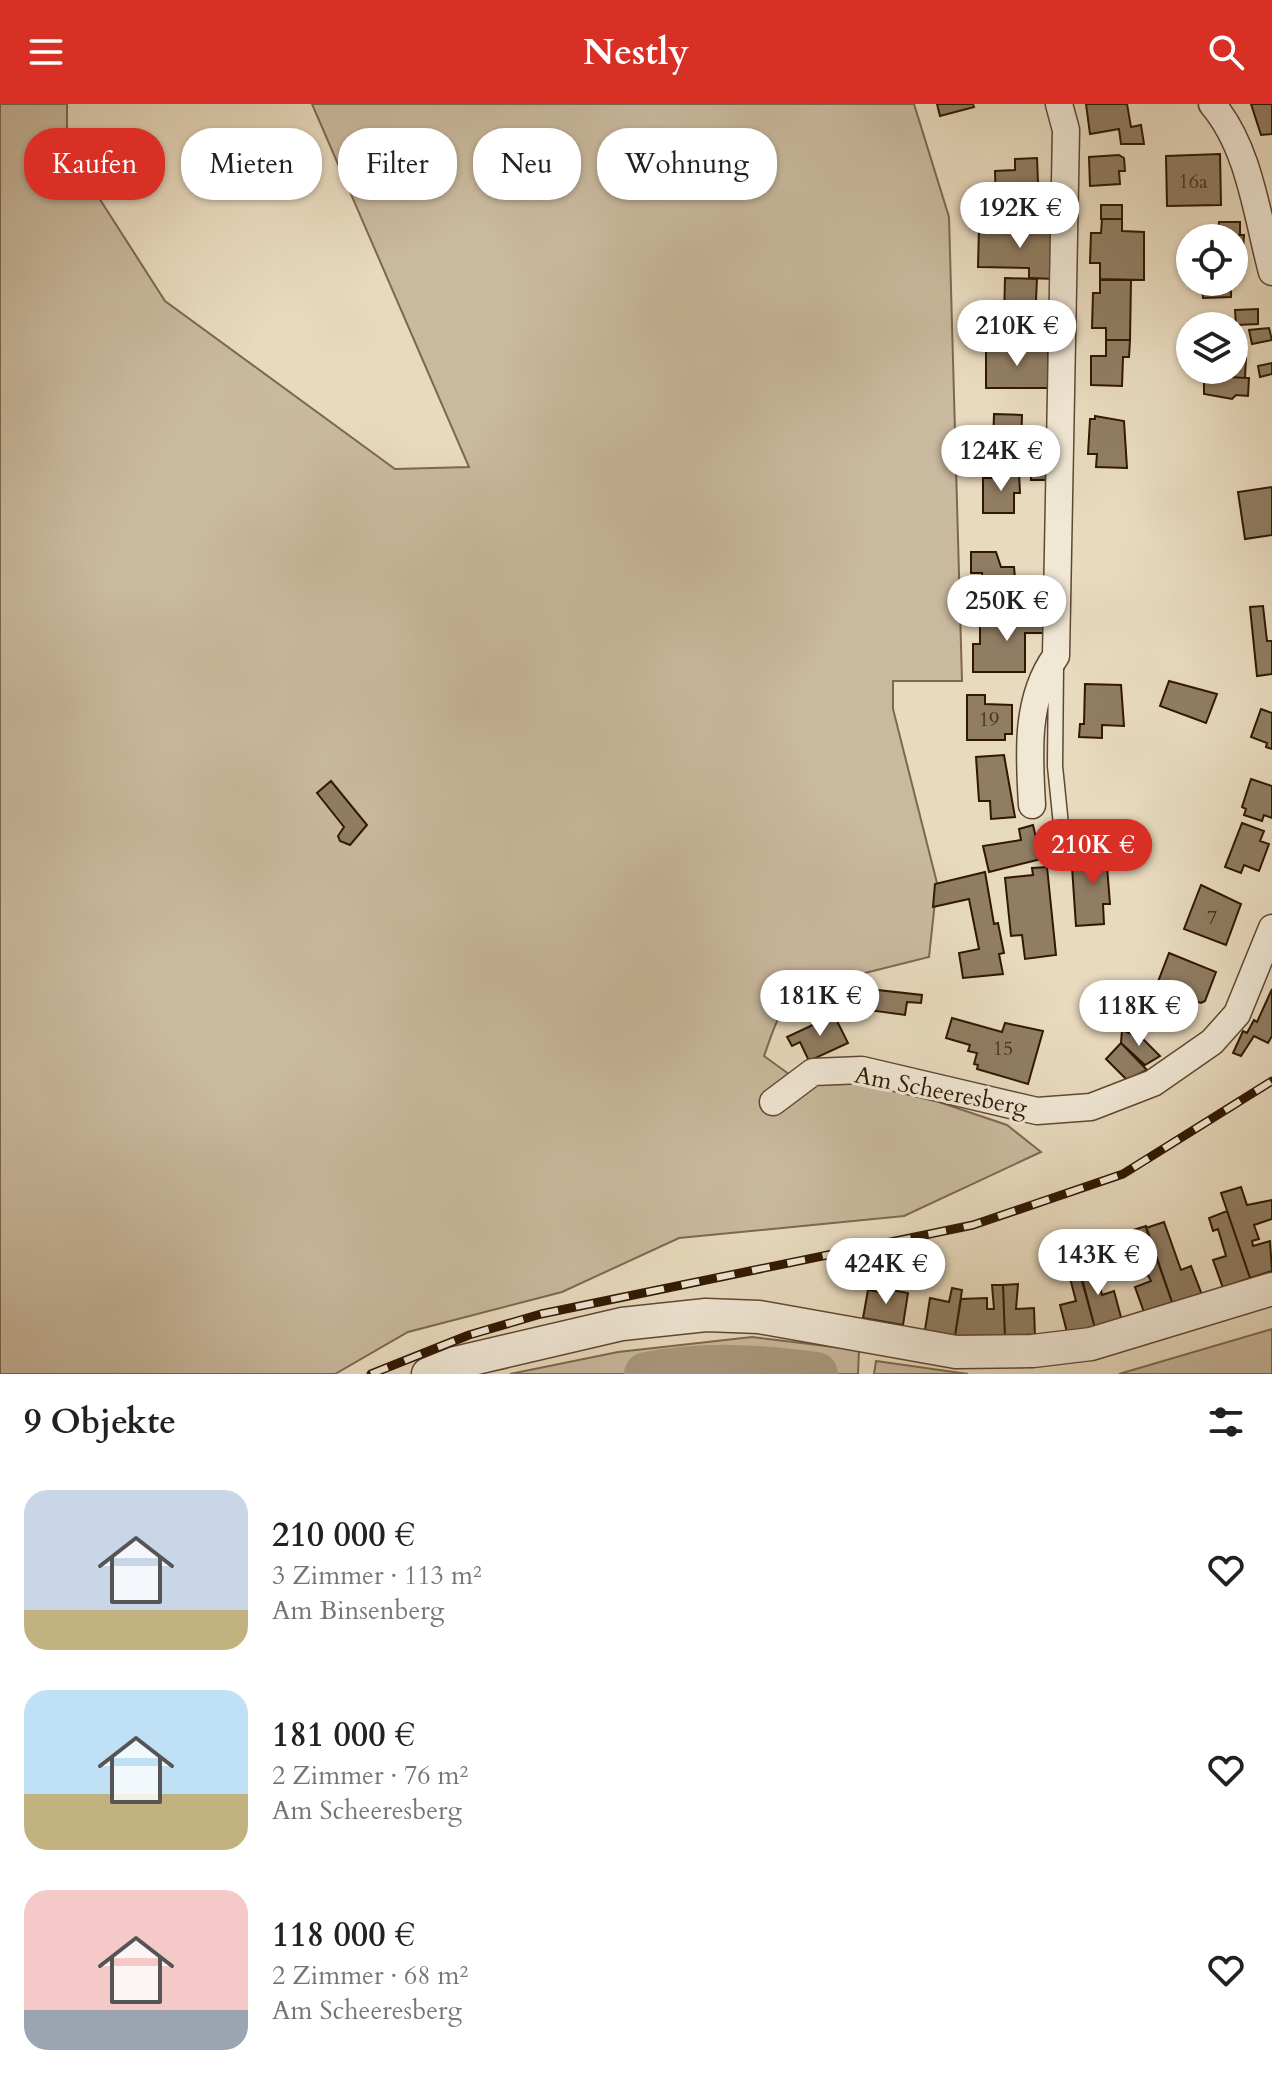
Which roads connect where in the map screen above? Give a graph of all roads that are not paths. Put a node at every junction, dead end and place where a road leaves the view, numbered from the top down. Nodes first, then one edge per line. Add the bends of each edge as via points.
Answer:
1 (1059, 104) edge
2 (1212, 104) edge
3 (1272, 272) edge
4 (1056, 656) junction
5 (1032, 805) dead end
6 (1061, 825) dead end
7 (1272, 928) edge
8 (773, 1102) dead end
9 (1272, 1289) edge
10 (428, 1374) edge

1 - 4 street via 1066,130
2 - 3 street via 1238,147
4 - 5 street via 1040,677 1028,745
4 - 6 lane via 1055,766
7 - 8 street, Am Scheeresberg via 1237,1014 1212,1042 1153,1083 1091,1107 1037,1111 862,1070 813,1072
9 - 10 street via 1091,1344 1033,1351 956,1352 759,1317 706,1315 622,1324

